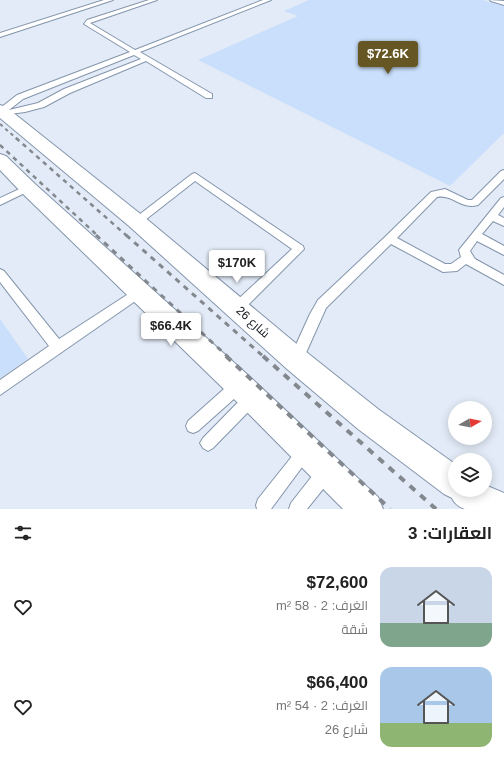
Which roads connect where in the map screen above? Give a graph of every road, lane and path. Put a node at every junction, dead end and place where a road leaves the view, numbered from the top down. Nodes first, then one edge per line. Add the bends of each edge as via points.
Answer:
1 (154, 0) edge
2 (268, 0) edge
3 (493, 0) edge
4 (106, 1) edge
5 (504, 3) edge
6 (0, 34) edge
7 (134, 52) junction
8 (146, 59) junction
9 (209, 96) dead end
10 (1, 112) edge
11 (2, 166) edge
12 (504, 173) edge
13 (28, 188) junction
14 (504, 200) edge
15 (0, 202) edge
16 (491, 216) junction
17 (136, 221) junction
18 (504, 222) edge
19 (475, 235) junction
20 (390, 239) junction
21 (504, 251) edge
22 (467, 258) junction
23 (0, 274) edge
24 (504, 280) edge
25 (140, 292) junction
26 (237, 308) junction
27 (58, 347) junction
28 (296, 360) junction
29 (0, 388) edge
30 (246, 391) junction
31 (193, 426) dead end
32 (208, 443) dead end
33 (306, 450) junction
34 (327, 470) junction
35 (448, 480) edge
36 (473, 497) edge
37 (264, 505) dead end
38 (297, 509) edge
39 (366, 509) edge
40 (503, 509) edge

1 - 7 lane via 87,22
2 - 7 lane
3 - 5 lane
4 - 6 lane
7 - 8 lane
7 - 10 lane via 20,97
8 - 9 lane
8 - 10 lane via 67,91 41,105 25,110
10 - 17 street, شارع 26
11 - 13 street
12 - 20 lane via 475,203 466,203 445,192 434,194
13 - 15 lane
13 - 25 street
14 - 16 lane
16 - 18 lane
16 - 19 lane
17 - 26 street, شارع 26
17 - 26 lane via 195,176 299,249
19 - 21 lane
19 - 22 lane via 464,250
20 - 22 lane via 443,268 453,268
20 - 28 lane via 322,304
22 - 24 lane
23 - 27 lane
25 - 27 lane
25 - 30 street
26 - 28 street, شارع 26
27 - 29 lane
28 - 35 street, شارع 26
30 - 31 lane
30 - 32 lane
30 - 33 street
33 - 34 street
33 - 37 lane
34 - 38 lane
34 - 39 street
36 - 40 street, شارع 26

